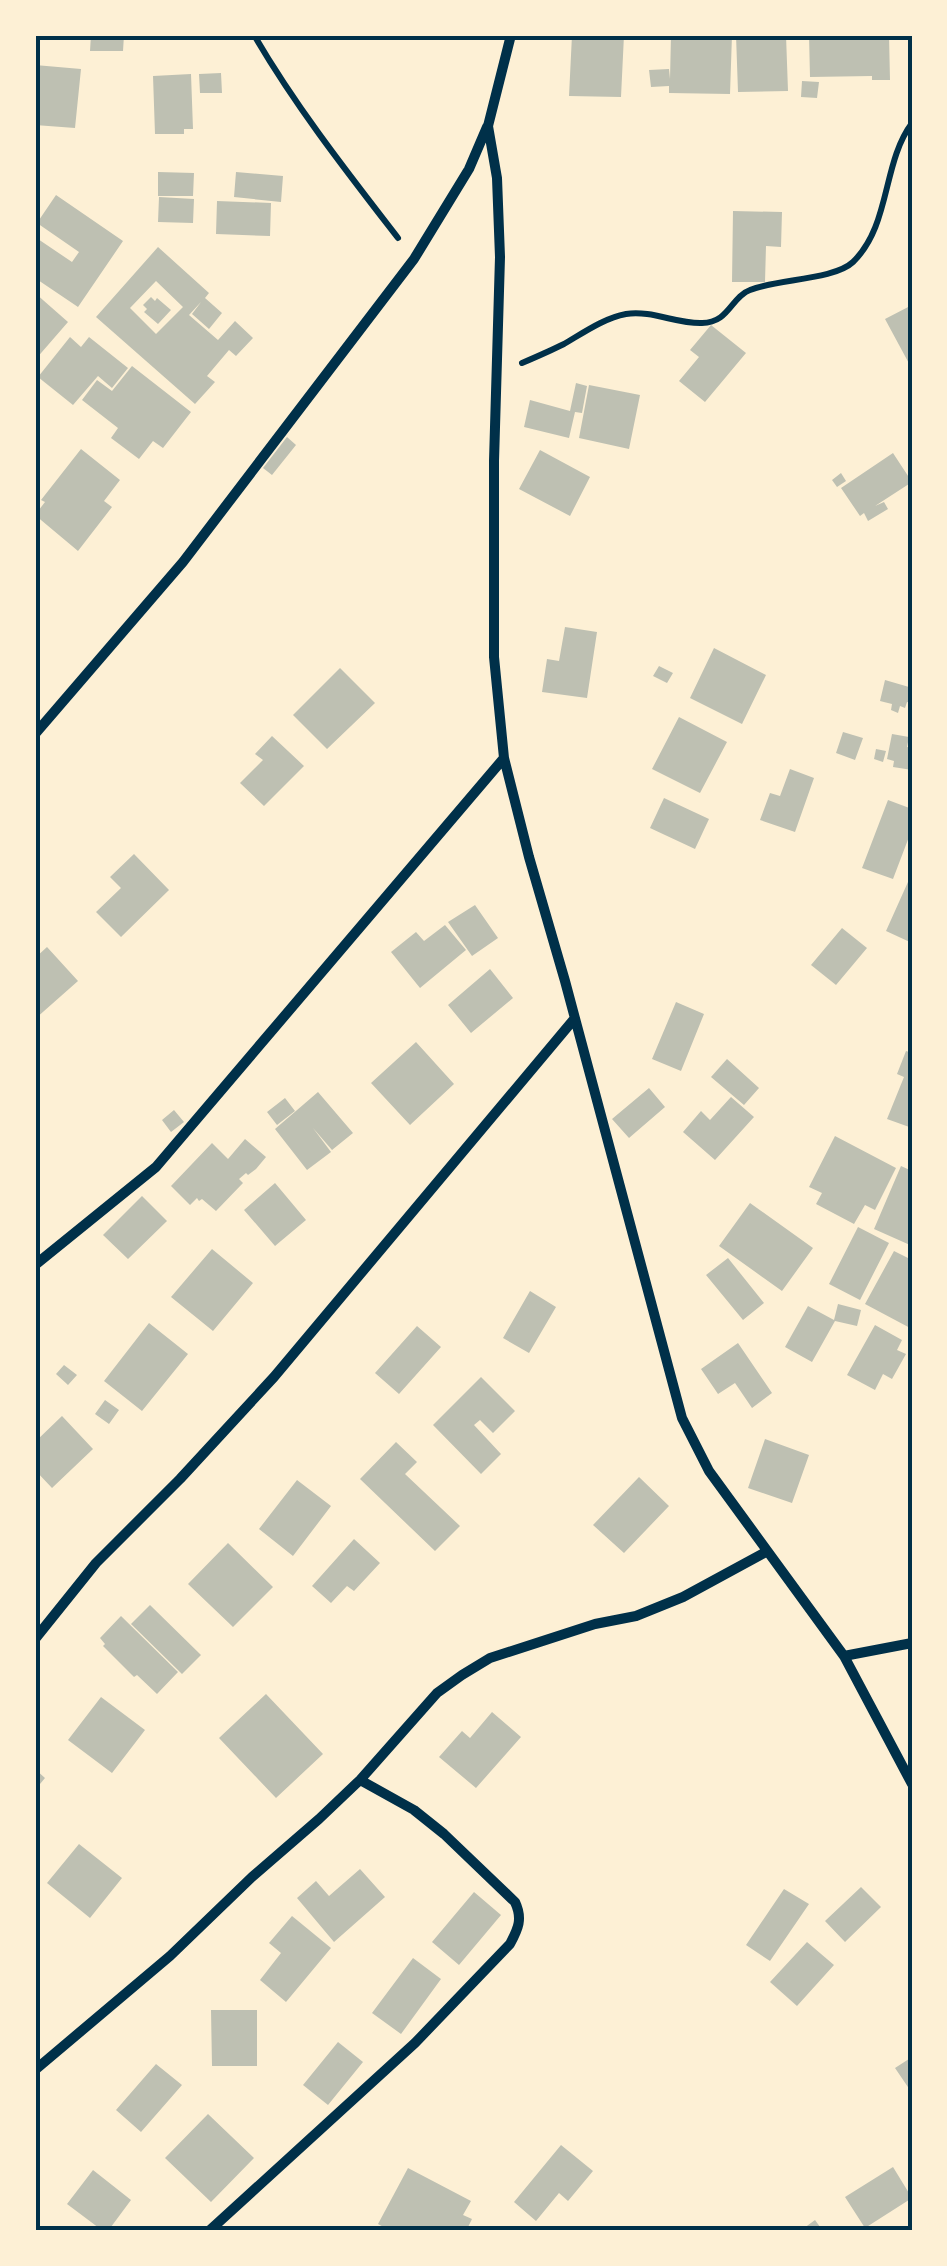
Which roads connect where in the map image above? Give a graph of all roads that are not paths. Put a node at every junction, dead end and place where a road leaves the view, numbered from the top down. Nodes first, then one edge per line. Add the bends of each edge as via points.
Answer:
1 (512, 35) edge
2 (488, 126) junction
3 (35, 734) edge
4 (504, 758) junction
5 (574, 1018) junction
6 (35, 1266) edge
7 (766, 1552) junction
8 (35, 1639) edge
9 (912, 1643) edge
10 (844, 1656) junction
11 (360, 1780) junction
12 (912, 1784) edge
13 (35, 2070) edge
14 (209, 2231) edge

1 - 2 street
2 - 3 street via 414,260 183,562
2 - 4 street via 500,257 494,657
4 - 5 street
4 - 6 street via 156,1167
5 - 7 street via 682,1418 709,1471
5 - 8 street via 274,1377 96,1563
7 - 10 street
7 - 11 street via 636,1616 490,1658 437,1693
9 - 10 street
10 - 12 street
11 - 13 street
11 - 14 street via 444,1834 516,1902 519,1925 510,1944 414,2043

